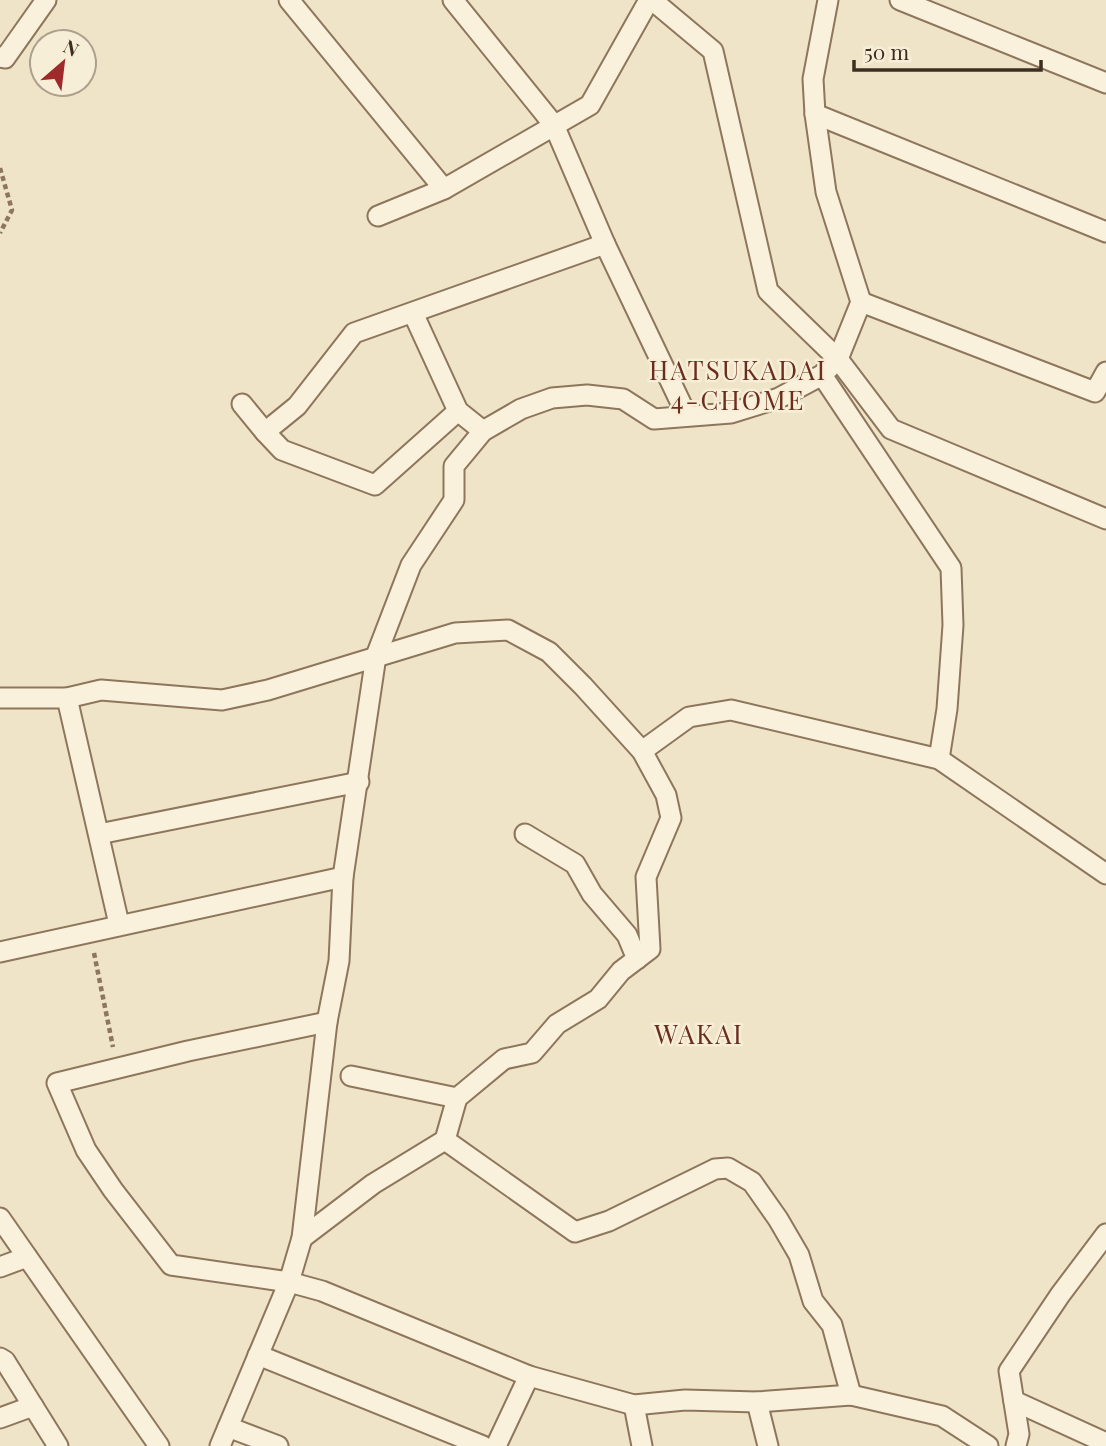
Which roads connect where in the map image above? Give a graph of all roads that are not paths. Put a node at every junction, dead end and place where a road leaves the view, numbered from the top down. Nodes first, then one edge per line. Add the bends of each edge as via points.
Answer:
1 (46, 0) edge
2 (289, 0) edge
3 (453, 0) edge
4 (650, 0) edge
5 (828, 0) edge
6 (900, 0) edge
7 (0, 57) edge
8 (1106, 83) edge
9 (815, 114) junction
10 (554, 125) junction
11 (444, 189) junction
12 (378, 216) dead end
13 (1106, 232) edge
14 (605, 244) junction
15 (861, 302) junction
16 (413, 313) junction
17 (838, 359) junction
18 (1106, 372) edge
19 (822, 374) junction
20 (1100, 394) edge
21 (242, 404) dead end
22 (458, 411) junction
23 (687, 416) junction
24 (483, 431) junction
25 (265, 432) junction
26 (1106, 519) edge
27 (376, 656) junction
28 (0, 698) edge
29 (67, 698) junction
30 (642, 751) junction
31 (939, 759) junction
32 (359, 782) junction
33 (525, 834) dead end
34 (99, 835) junction
35 (1106, 874) edge
36 (343, 877) junction
37 (119, 924) junction
38 (0, 952) edge
39 (637, 959) junction
40 (327, 1022) junction
41 (352, 1076) dead end
42 (457, 1098) junction
43 (445, 1140) junction
44 (0, 1218) edge
45 (1106, 1234) edge
46 (302, 1238) junction
47 (27, 1257) junction
48 (0, 1267) edge
49 (289, 1282) junction
50 (258, 1355) junction
51 (0, 1358) edge
52 (529, 1376) junction
53 (851, 1395) junction
54 (1014, 1401) junction
55 (757, 1402) junction
56 (634, 1405) junction
57 (33, 1406) junction
58 (0, 1418) edge
59 (228, 1427) junction
60 (1106, 1443) edge
61 (150, 1444) edge
62 (58, 1446) edge
63 (220, 1446) edge
64 (278, 1446) edge
65 (483, 1446) edge
66 (496, 1446) edge
67 (642, 1446) edge
68 (768, 1446) edge
69 (988, 1446) edge
70 (1016, 1446) edge

1 - 7 street via 5,58
2 - 11 street
3 - 10 street
4 - 10 street via 590,105
4 - 17 street via 713,51 768,291
5 - 9 street via 813,79
6 - 8 street
9 - 13 street
9 - 15 street via 826,192
10 - 11 street
10 - 14 street
11 - 12 street
14 - 16 street
14 - 23 street
15 - 17 street
15 - 20 street
16 - 22 street
16 - 25 street via 354,334 298,406
17 - 19 street
17 - 26 street via 891,429
18 - 20 street
19 - 23 street via 779,398 730,413
19 - 31 street via 951,568 953,625
21 - 25 street
22 - 24 street
22 - 25 street via 375,485 282,450
23 - 24 street via 654,419 623,399 587,395 552,398
24 - 27 street via 454,466 454,500 411,565
27 - 29 street via 222,700 101,690
27 - 30 street via 455,633 508,630 549,652
27 - 32 street
28 - 29 street
29 - 34 street
30 - 31 street via 688,718 731,710
30 - 39 street via 666,795 671,818 646,877 650,949
31 - 35 street
32 - 34 street
32 - 36 street
33 - 39 street via 575,864 592,894 627,935
34 - 37 street
36 - 37 street
36 - 40 street via 339,961
37 - 38 street
39 - 42 street via 598,999 557,1024 532,1053 504,1059
40 - 46 street
40 - 49 street via 57,1083 86,1150 172,1265
41 - 42 street
42 - 43 street
43 - 46 street via 373,1184
43 - 53 street via 575,1232 609,1221 715,1170 728,1168 752,1182 799,1255 813,1301 832,1325
44 - 47 street
45 - 54 street via 1009,1371
46 - 49 street
47 - 48 street
47 - 61 street
49 - 50 street
49 - 52 street via 323,1291
50 - 59 street
50 - 65 street
51 - 57 street
52 - 56 street
52 - 66 street
53 - 55 street
53 - 69 street via 942,1416
54 - 60 street
54 - 70 street via 1019,1434
55 - 56 street via 685,1400
55 - 68 street
56 - 67 street
57 - 58 street
57 - 62 street
59 - 63 street
59 - 64 street

